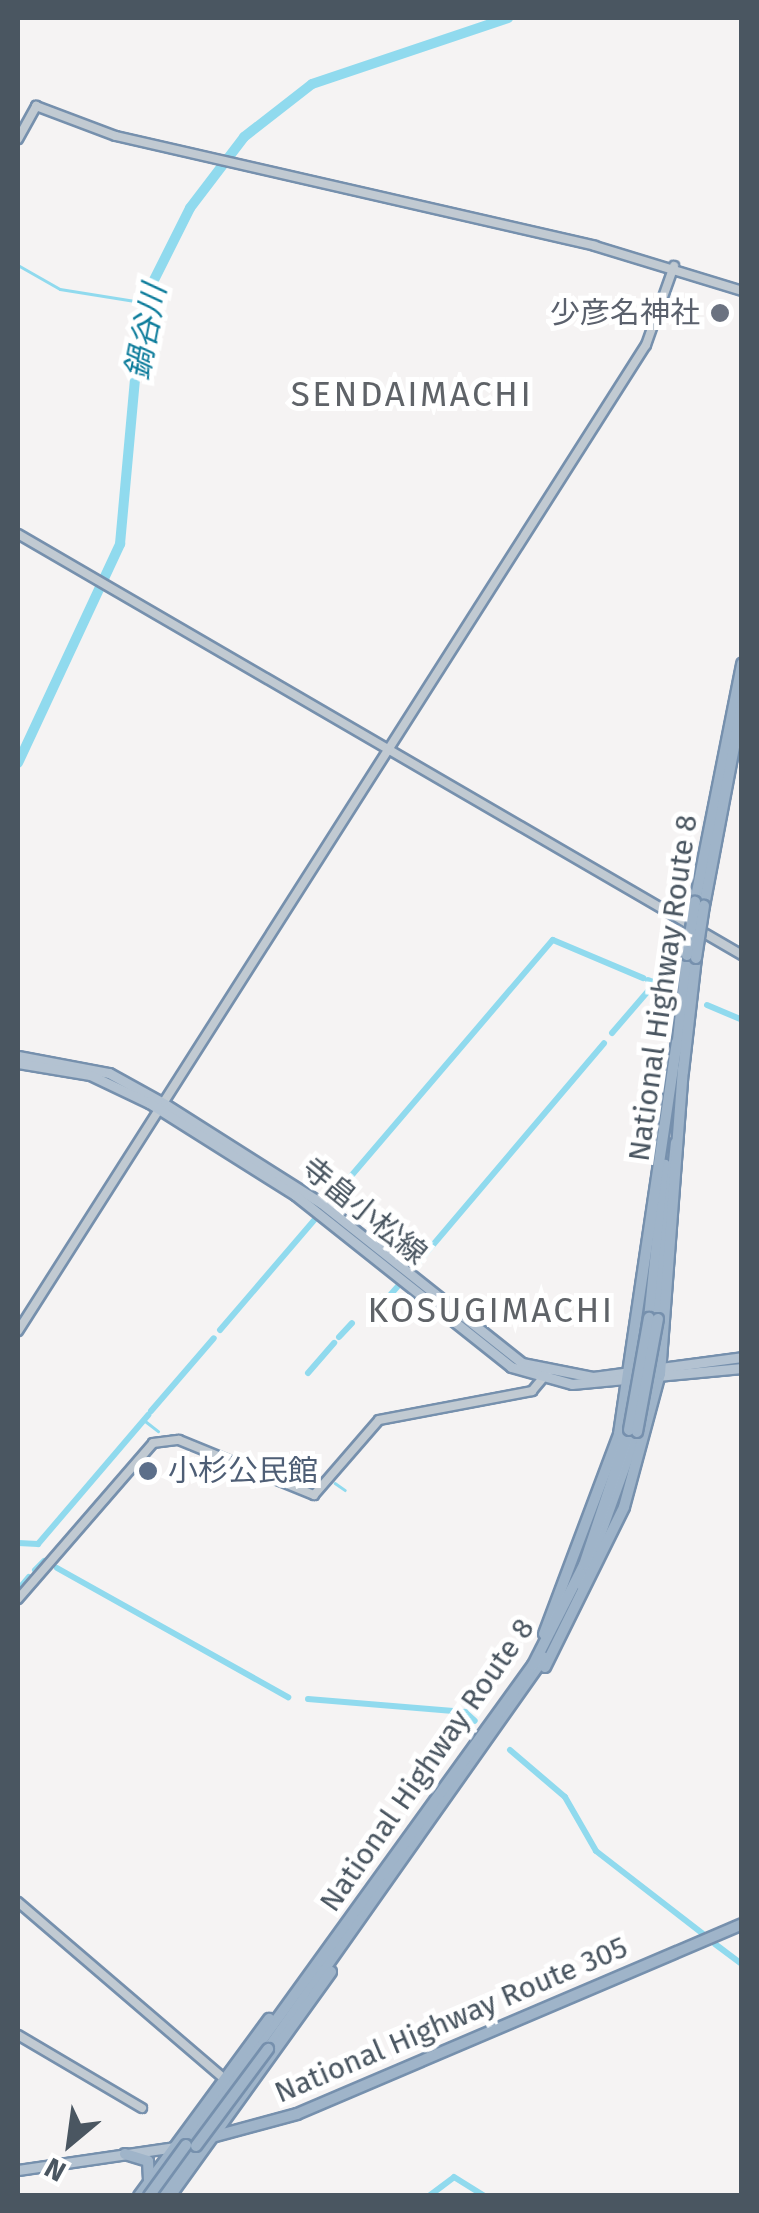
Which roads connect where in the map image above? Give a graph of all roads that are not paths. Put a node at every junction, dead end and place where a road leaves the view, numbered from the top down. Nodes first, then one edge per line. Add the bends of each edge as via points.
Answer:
1 (18, 139) edge
2 (674, 266) junction
3 (742, 290) edge
4 (18, 534) edge
5 (742, 664) edge
6 (742, 704) edge
7 (385, 752) junction
8 (699, 904) junction
9 (742, 956) edge
10 (692, 957) junction
11 (678, 1042) junction
12 (18, 1056) edge
13 (18, 1063) edge
14 (683, 1070) junction
15 (163, 1107) junction
16 (654, 1319) junction
17 (18, 1332) edge
18 (742, 1356) edge
19 (742, 1368) edge
20 (660, 1370) junction
21 (546, 1375) junction
22 (631, 1375) junction
23 (18, 1598) edge
24 (528, 1679) junction
25 (382, 1891) junction
26 (368, 1894) junction
27 (18, 1902) edge
28 (742, 1924) edge
29 (18, 2035) edge
30 (264, 2046) junction
31 (220, 2075) dead end
32 (142, 2108) dead end
33 (234, 2110) junction
34 (251, 2130) junction
35 (207, 2144) junction
36 (175, 2147) junction
37 (125, 2154) junction
38 (18, 2170) edge
39 (143, 2193) edge
40 (160, 2196) edge
41 (173, 2196) edge

1 - 2 street via 36,106 198,156
2 - 3 street
2 - 7 street via 655,330
4 - 7 street
5 - 8 highway, National Highway Route 8
6 - 8 highway, National Highway Route 8
7 - 9 street
7 - 15 street
8 - 10 highway, National Highway Route 8, bridge
10 - 11 highway, National Highway Route 8
10 - 14 highway, National Highway Route 8
11 - 16 highway, National Highway Route 8
11 - 22 highway
12 - 15 main road, 寺畠小松線 via 109,1073
13 - 15 main road, 寺畠小松線 via 90,1075
14 - 16 highway, National Highway Route 8
14 - 20 highway
15 - 17 street
15 - 21 main road, 寺畠小松線 via 321,1204 494,1348
16 - 24 highway, National Highway Route 8, bridge via 633,1431 584,1565
18 - 20 main road, 寺畠小松線
19 - 20 main road, 寺畠小松線
20 - 22 main road, 寺畠小松線
20 - 24 highway via 614,1532
21 - 22 main road, 寺畠小松線
21 - 23 street via 532,1391 379,1420 314,1495 179,1440 153,1443
22 - 24 highway via 595,1513
24 - 25 highway, National Highway Route 8
24 - 26 highway, National Highway Route 8
25 - 30 highway, National Highway Route 8
25 - 33 highway
26 - 30 highway, National Highway Route 8
26 - 36 highway
27 - 31 street
28 - 34 highway, National Highway Route 305
29 - 32 street
30 - 39 highway, National Highway Route 8, bridge
30 - 40 highway, National Highway Route 8, bridge
33 - 34 highway via 236,2124
33 - 35 highway
34 - 35 highway, National Highway Route 305
35 - 36 highway, National Highway Route 305
35 - 41 highway
36 - 37 main road
36 - 39 highway
37 - 38 main road
37 - 39 highway via 151,2166

